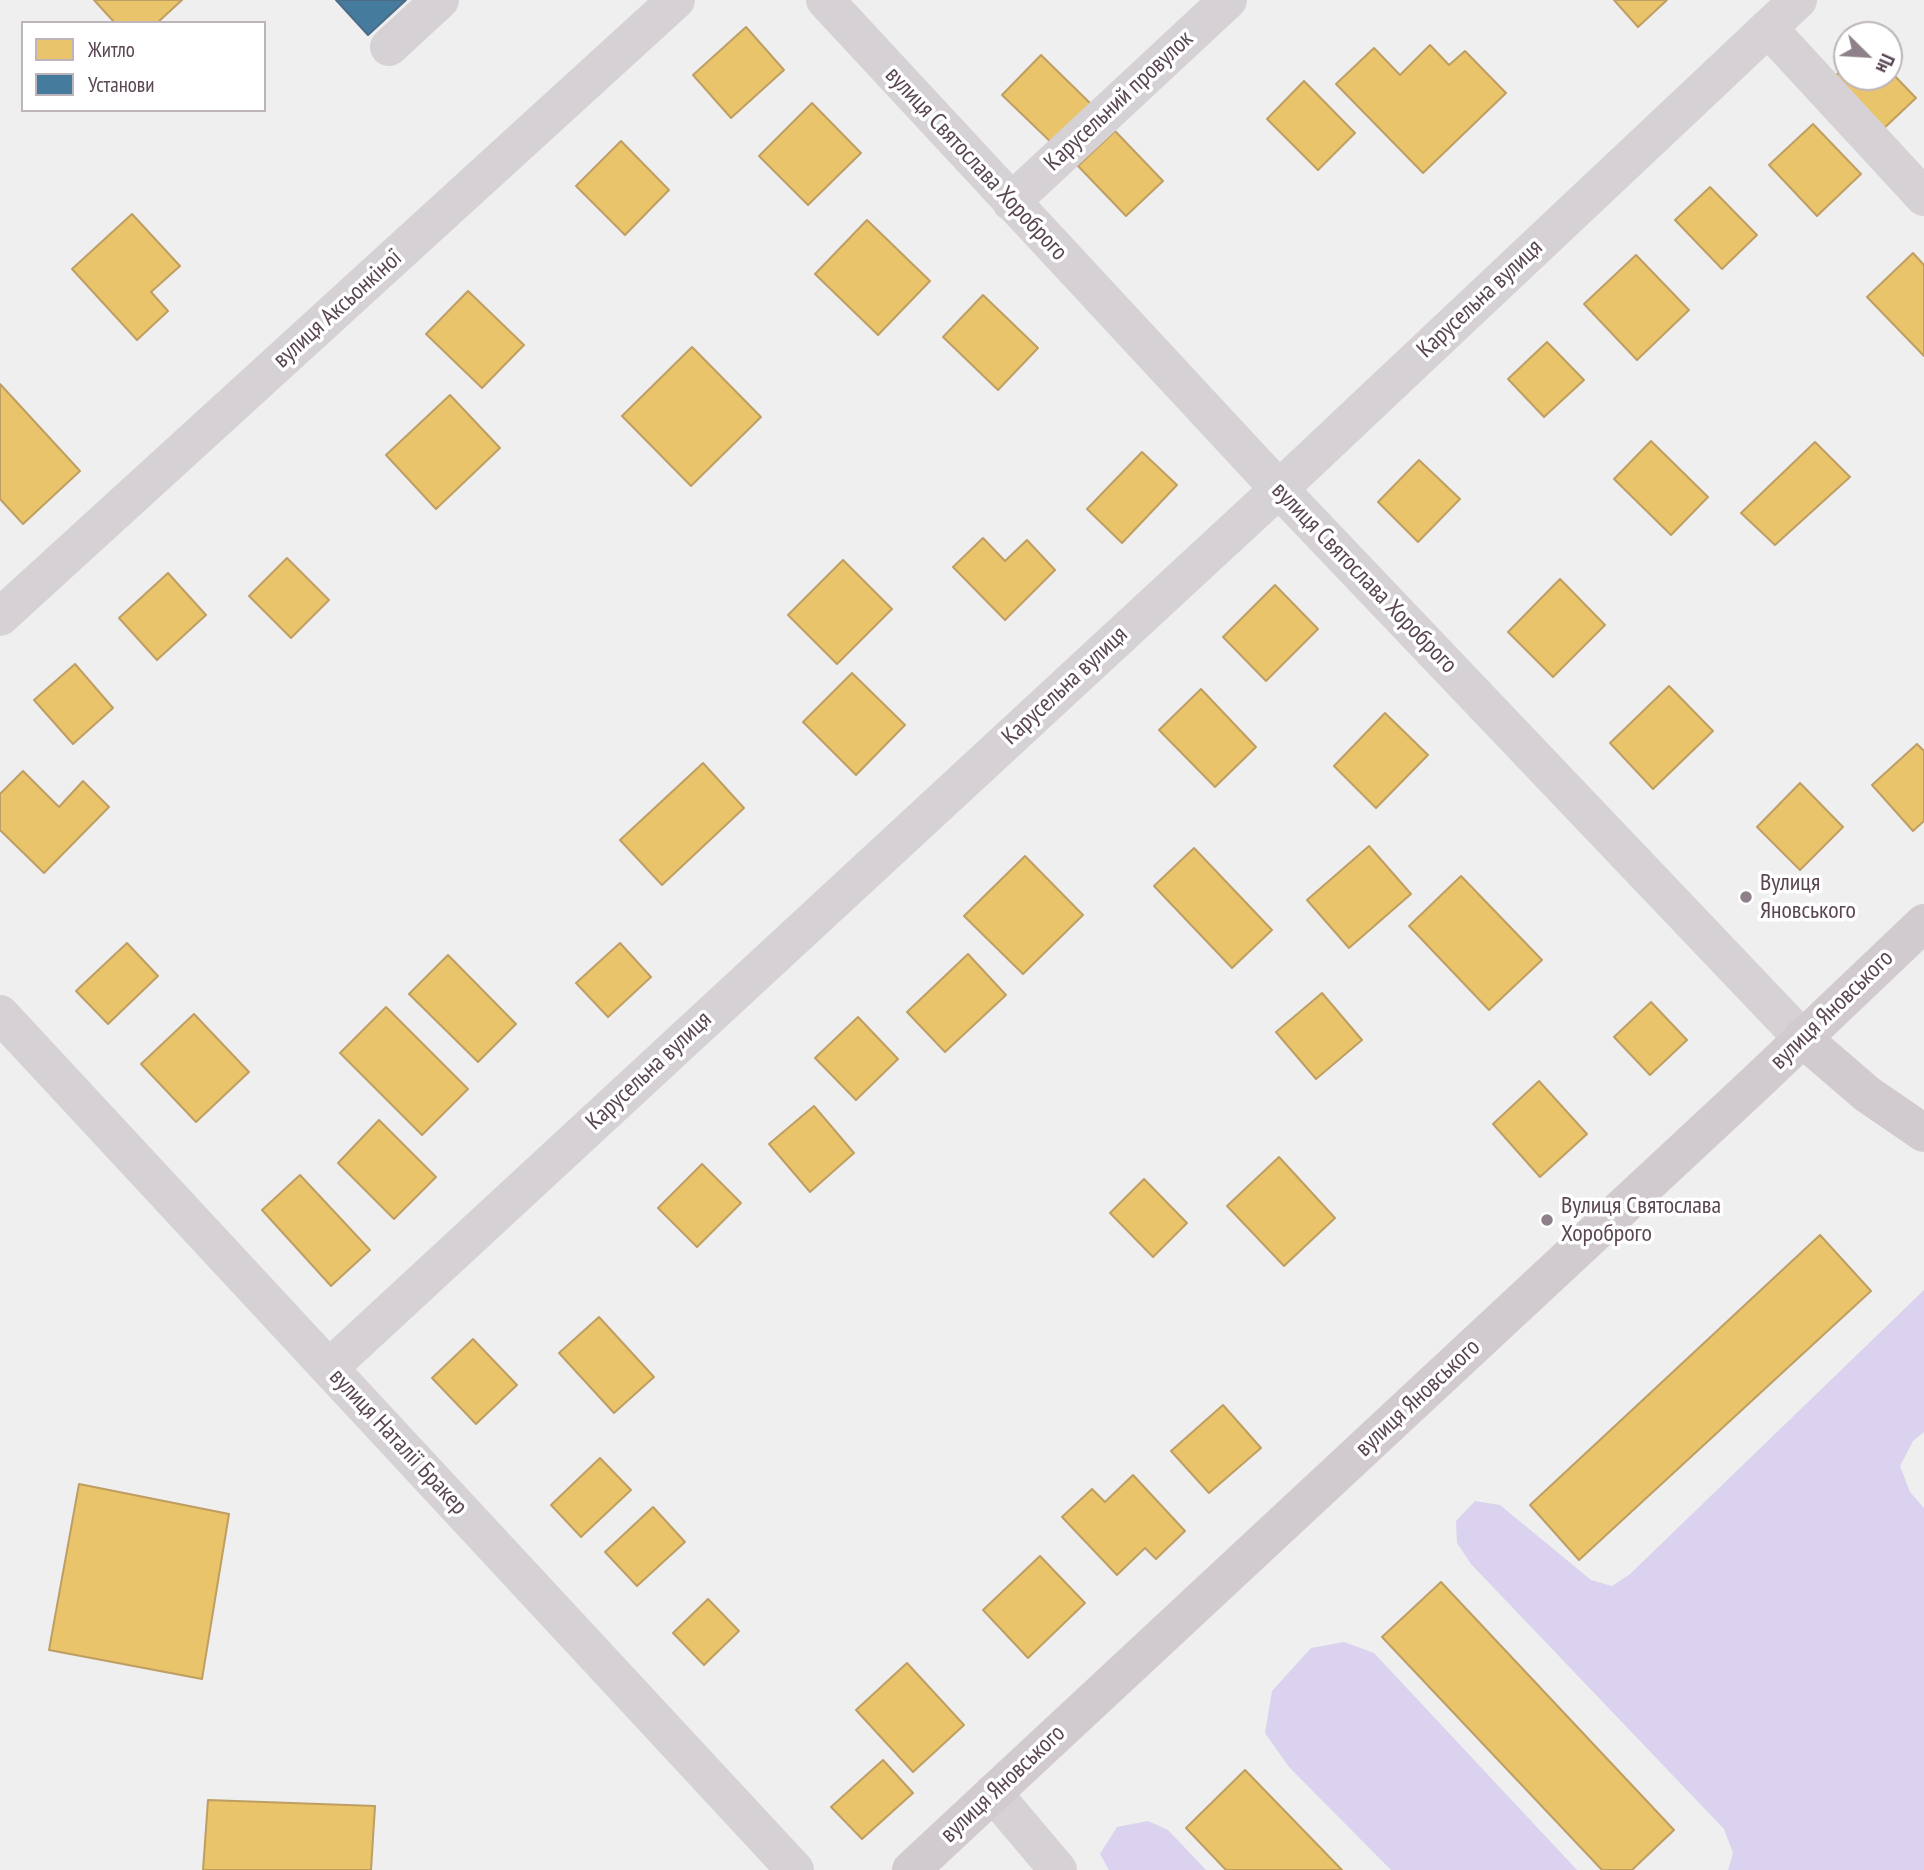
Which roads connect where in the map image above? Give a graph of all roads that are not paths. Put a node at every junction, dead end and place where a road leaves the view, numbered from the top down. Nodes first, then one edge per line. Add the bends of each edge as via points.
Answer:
1 (440, 0) edge
2 (676, 0) edge
3 (825, 0) edge
4 (1228, 0) edge
5 (1798, 0) edge
6 (1768, 28) junction
7 (389, 47) dead end
8 (1924, 197) edge
9 (1011, 202) junction
10 (1279, 488) junction
11 (0, 617) edge
12 (1924, 923) edge
13 (0, 1014) edge
14 (1802, 1038) junction
15 (1924, 1133) edge
16 (329, 1368) junction
17 (993, 1793) junction
18 (794, 1870) edge
19 (911, 1870) edge
20 (1059, 1870) edge

1 - 7 street
2 - 11 street, вулиця Аксьонкіної
3 - 9 street, вулиця Святослава Хороброго
4 - 9 street, Карусельний провулок
5 - 6 street, Карусельна вулиця
6 - 8 street
6 - 10 street, Карусельна вулиця
9 - 10 street, вулиця Святослава Хороброго
10 - 14 street, вулиця Святослава Хороброго
10 - 16 street, Карусельна вулиця
12 - 14 main road, вулиця Яновського
13 - 16 street, вулиця Наталії Бракер
14 - 15 main road, вулиця Святослава Хороброго via 1867,1094
14 - 17 main road, вулиця Яновського
16 - 18 street, вулиця Наталії Бракер
17 - 19 main road, вулиця Яновського
17 - 20 street

